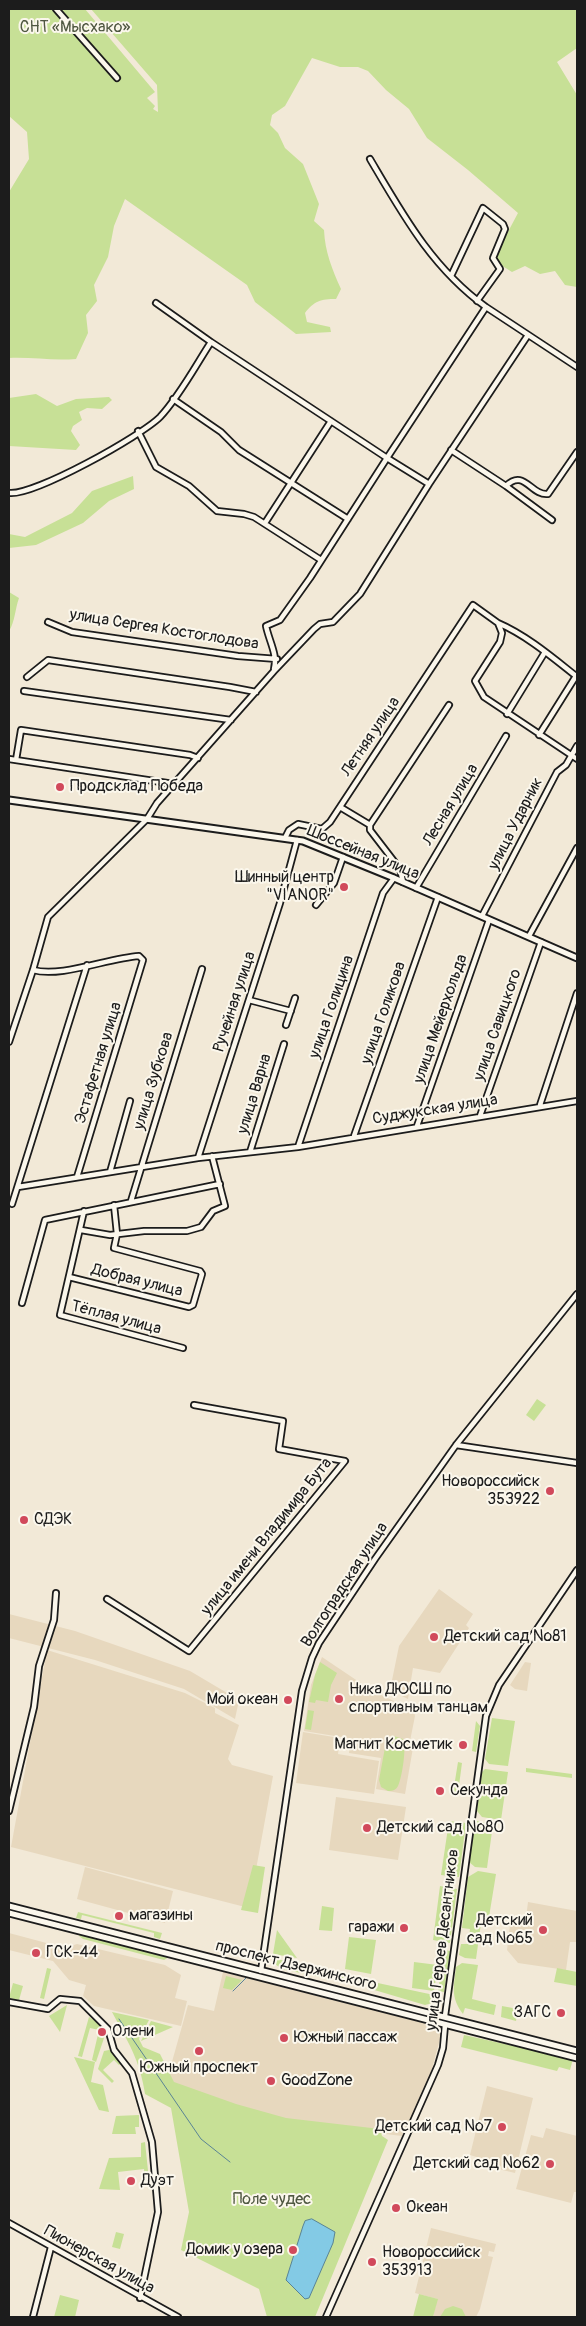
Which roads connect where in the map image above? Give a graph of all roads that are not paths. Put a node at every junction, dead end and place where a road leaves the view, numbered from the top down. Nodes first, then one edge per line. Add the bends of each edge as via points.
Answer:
1 (56, 9) edge
2 (117, 78) dead end
3 (370, 159) dead end
4 (451, 276) junction
5 (478, 301) junction
6 (156, 303) dead end
7 (486, 307) junction
8 (528, 335) junction
9 (212, 342) junction
10 (577, 367) edge
11 (173, 399) junction
12 (331, 421) junction
13 (138, 432) junction
14 (451, 450) junction
15 (577, 452) edge
16 (387, 458) junction
17 (290, 483) junction
18 (429, 484) junction
19 (506, 486) junction
20 (9, 493) edge
21 (348, 519) junction
22 (552, 520) dead end
23 (265, 523) junction
24 (321, 560) junction
25 (48, 622) dead end
26 (498, 623) junction
27 (546, 652) junction
28 (277, 658) junction
29 (274, 671) junction
30 (576, 676) edge
31 (27, 677) dead end
32 (24, 691) dead end
33 (256, 692) junction
34 (450, 705) dead end
35 (507, 714) junction
36 (231, 720) junction
37 (540, 735) junction
38 (506, 736) dead end
39 (577, 746) edge
40 (571, 755) junction
41 (198, 758) junction
42 (9, 759) edge
43 (577, 759) edge
44 (16, 760) junction
45 (174, 784) junction
46 (9, 800) edge
47 (340, 807) junction
48 (147, 819) junction
49 (370, 825) junction
50 (285, 838) junction
51 (297, 840) junction
52 (577, 848) edge
53 (343, 857) junction
54 (394, 878) junction
55 (403, 882) junction
56 (416, 888) junction
57 (438, 897) junction
58 (316, 905) dead end
59 (482, 916) junction
60 (489, 920) junction
61 (529, 936) junction
62 (541, 942) junction
63 (577, 958) edge
64 (86, 966) junction
65 (202, 968) dead end
66 (33, 970) junction
67 (577, 993) edge
68 (295, 998) dead end
69 (249, 1000) junction
70 (291, 1011) junction
71 (286, 1026) dead end
72 (9, 1042) edge
73 (284, 1044) dead end
74 (130, 1101) dead end
75 (577, 1101) edge
76 (540, 1105) junction
77 (480, 1116) junction
78 (417, 1126) junction
79 (354, 1136) junction
80 (298, 1147) junction
81 (250, 1152) junction
82 (212, 1156) junction
83 (198, 1158) junction
84 (140, 1166) junction
85 (110, 1172) junction
86 (77, 1177) junction
87 (220, 1184) junction
88 (18, 1187) junction
89 (131, 1201) junction
90 (12, 1204) dead end
91 (114, 1205) junction
92 (84, 1211) junction
93 (81, 1230) junction
94 (117, 1234) junction
95 (69, 1276) junction
96 (577, 1294) edge
97 (22, 1303) dead end
98 (183, 1348) dead end
99 (194, 1405) dead end
100 (456, 1445) junction
101 (577, 1462) edge
102 (577, 1570) edge
103 (56, 1592) dead end
104 (107, 1599) dead end
105 (9, 1811) edge
106 (9, 1906) edge
107 (9, 1913) edge
108 (260, 1973) junction
109 (9, 2002) edge
110 (444, 2016) junction
111 (445, 2025) junction
112 (577, 2051) edge
113 (577, 2058) edge
114 (9, 2223) edge
115 (51, 2247) junction
116 (140, 2298) junction
117 (32, 2317) edge
118 (178, 2317) edge
119 (326, 2317) edge

1 - 2 street
3 - 4 street via 420,241
4 - 5 street
4 - 5 street via 483,208 505,228 493,258 500,269
5 - 7 street
6 - 9 street
7 - 8 street
7 - 16 street
8 - 10 street
8 - 14 street
9 - 11 street
9 - 12 street
11 - 13 street via 161,416
11 - 17 street via 221,432 239,450
12 - 16 street
12 - 17 street
13 - 20 street via 78,468 23,492
13 - 23 street via 156,467 189,486 217,511 244,514
14 - 18 street
14 - 19 street
15 - 19 street via 548,494 542,494 520,480 513,480
16 - 18 street
16 - 21 street
17 - 21 street
17 - 23 street
18 - 29 street via 360,594 333,622 320,624 314,629
19 - 22 street
21 - 24 street
23 - 24 street
24 - 28 street via 280,620 266,626 269,643
25 - 28 street, улица Сергея Костоглодова via 72,632 238,656
26 - 27 street
26 - 35 street via 502,633 500,642 475,681 484,698
26 - 47 street, Летняя улица via 473,606
27 - 30 street
27 - 35 street
28 - 29 street
29 - 33 street
30 - 37 street
31 - 33 street via 48,660
32 - 36 street
33 - 36 street
34 - 49 street
35 - 37 street
36 - 41 street
37 - 40 street
38 - 56 street, Лесная улица
39 - 40 street, улица Ударник
40 - 43 street
40 - 59 street, улица Ударник via 566,765 556,772
41 - 44 street via 21,730
41 - 45 street
42 - 44 street
44 - 45 street
45 - 48 street
46 - 48 street, Шоссейная улица
47 - 49 street
47 - 50 street, Летняя улица via 322,829 298,824
48 - 50 street, Шоссейная улица
48 - 66 street via 48,917
49 - 55 street via 370,830 400,869
50 - 51 street, Шоссейная улица
51 - 53 street, Шоссейная улица
51 - 69 street, Ручейная улица
52 - 61 street
53 - 54 street, Шоссейная улица
53 - 58 street via 334,883
54 - 55 street, Шоссейная улица
54 - 80 street, улица Голицина via 384,893
55 - 56 street, Шоссейная улица
56 - 57 street, Шоссейная улица
57 - 59 street, Шоссейная улица
57 - 79 street, улица Голикова
59 - 60 street, Шоссейная улица
60 - 61 street, Шоссейная улица
60 - 78 street, улица Мейерхольда
61 - 62 street, Шоссейная улица
62 - 63 street, Шоссейная улица
62 - 77 street, улица Савицкого
64 - 66 street via 46,973
64 - 86 street, Эстафетная улица via 121,957 142,957
64 - 88 street
65 - 84 street, улица Зубкова
66 - 72 street
67 - 76 street
68 - 70 street
69 - 70 street
69 - 83 street, Ручейная улица
70 - 71 street
73 - 81 street, улица Варна
74 - 85 street
75 - 76 street, Суджукская улица
76 - 77 street, Суджукская улица
77 - 78 street, Суджукская улица
78 - 79 street, Суджукская улица
79 - 80 street, Суджукская улица
80 - 81 street, Суджукская улица
81 - 82 street
82 - 83 street
82 - 87 street
83 - 84 street
84 - 85 street
84 - 89 street, улица Зубкова
85 - 86 street
86 - 88 street
87 - 89 street
87 - 94 street via 225,1206 213,1212 201,1227 187,1231
88 - 90 street
89 - 91 street
91 - 92 street
91 - 94 street
92 - 93 street, Тёплая улица
92 - 97 street via 44,1220
93 - 94 street
93 - 95 street, Тёплая улица
94 - 95 street, Добрая улица via 115,1248 200,1271 202,1274 193,1305 189,1307
95 - 98 street, Тёплая улица via 60,1316
96 - 100 street, Волгоградская улица
99 - 104 street, улица имени Владимира Бута via 283,1421 279,1449 345,1461 189,1651
100 - 101 street
100 - 108 street, Волгоградская улица via 356,1588 312,1658 302,1690
102 - 110 street, улица Героев Десантников via 499,1685 486,1716
103 - 105 street via 54,1620 39,1666 34,1707
106 - 108 street, проспект Дзержинского
107 - 108 street, проспект Дзержинского
108 - 110 street, проспект Дзержинского
108 - 111 street, проспект Дзержинского
109 - 116 street via 48,2009 60,1999 80,2001 105,2024 114,2050 132,2073 152,2142 158,2208
110 - 111 street, улица Героев Десантников
110 - 112 street, проспект Дзержинского
111 - 113 street, проспект Дзержинского
111 - 119 street, улица Героев Десантников via 437,2067
114 - 115 street, Пионерская улица
115 - 116 street, Пионерская улица
115 - 117 street
116 - 118 street, Пионерская улица

